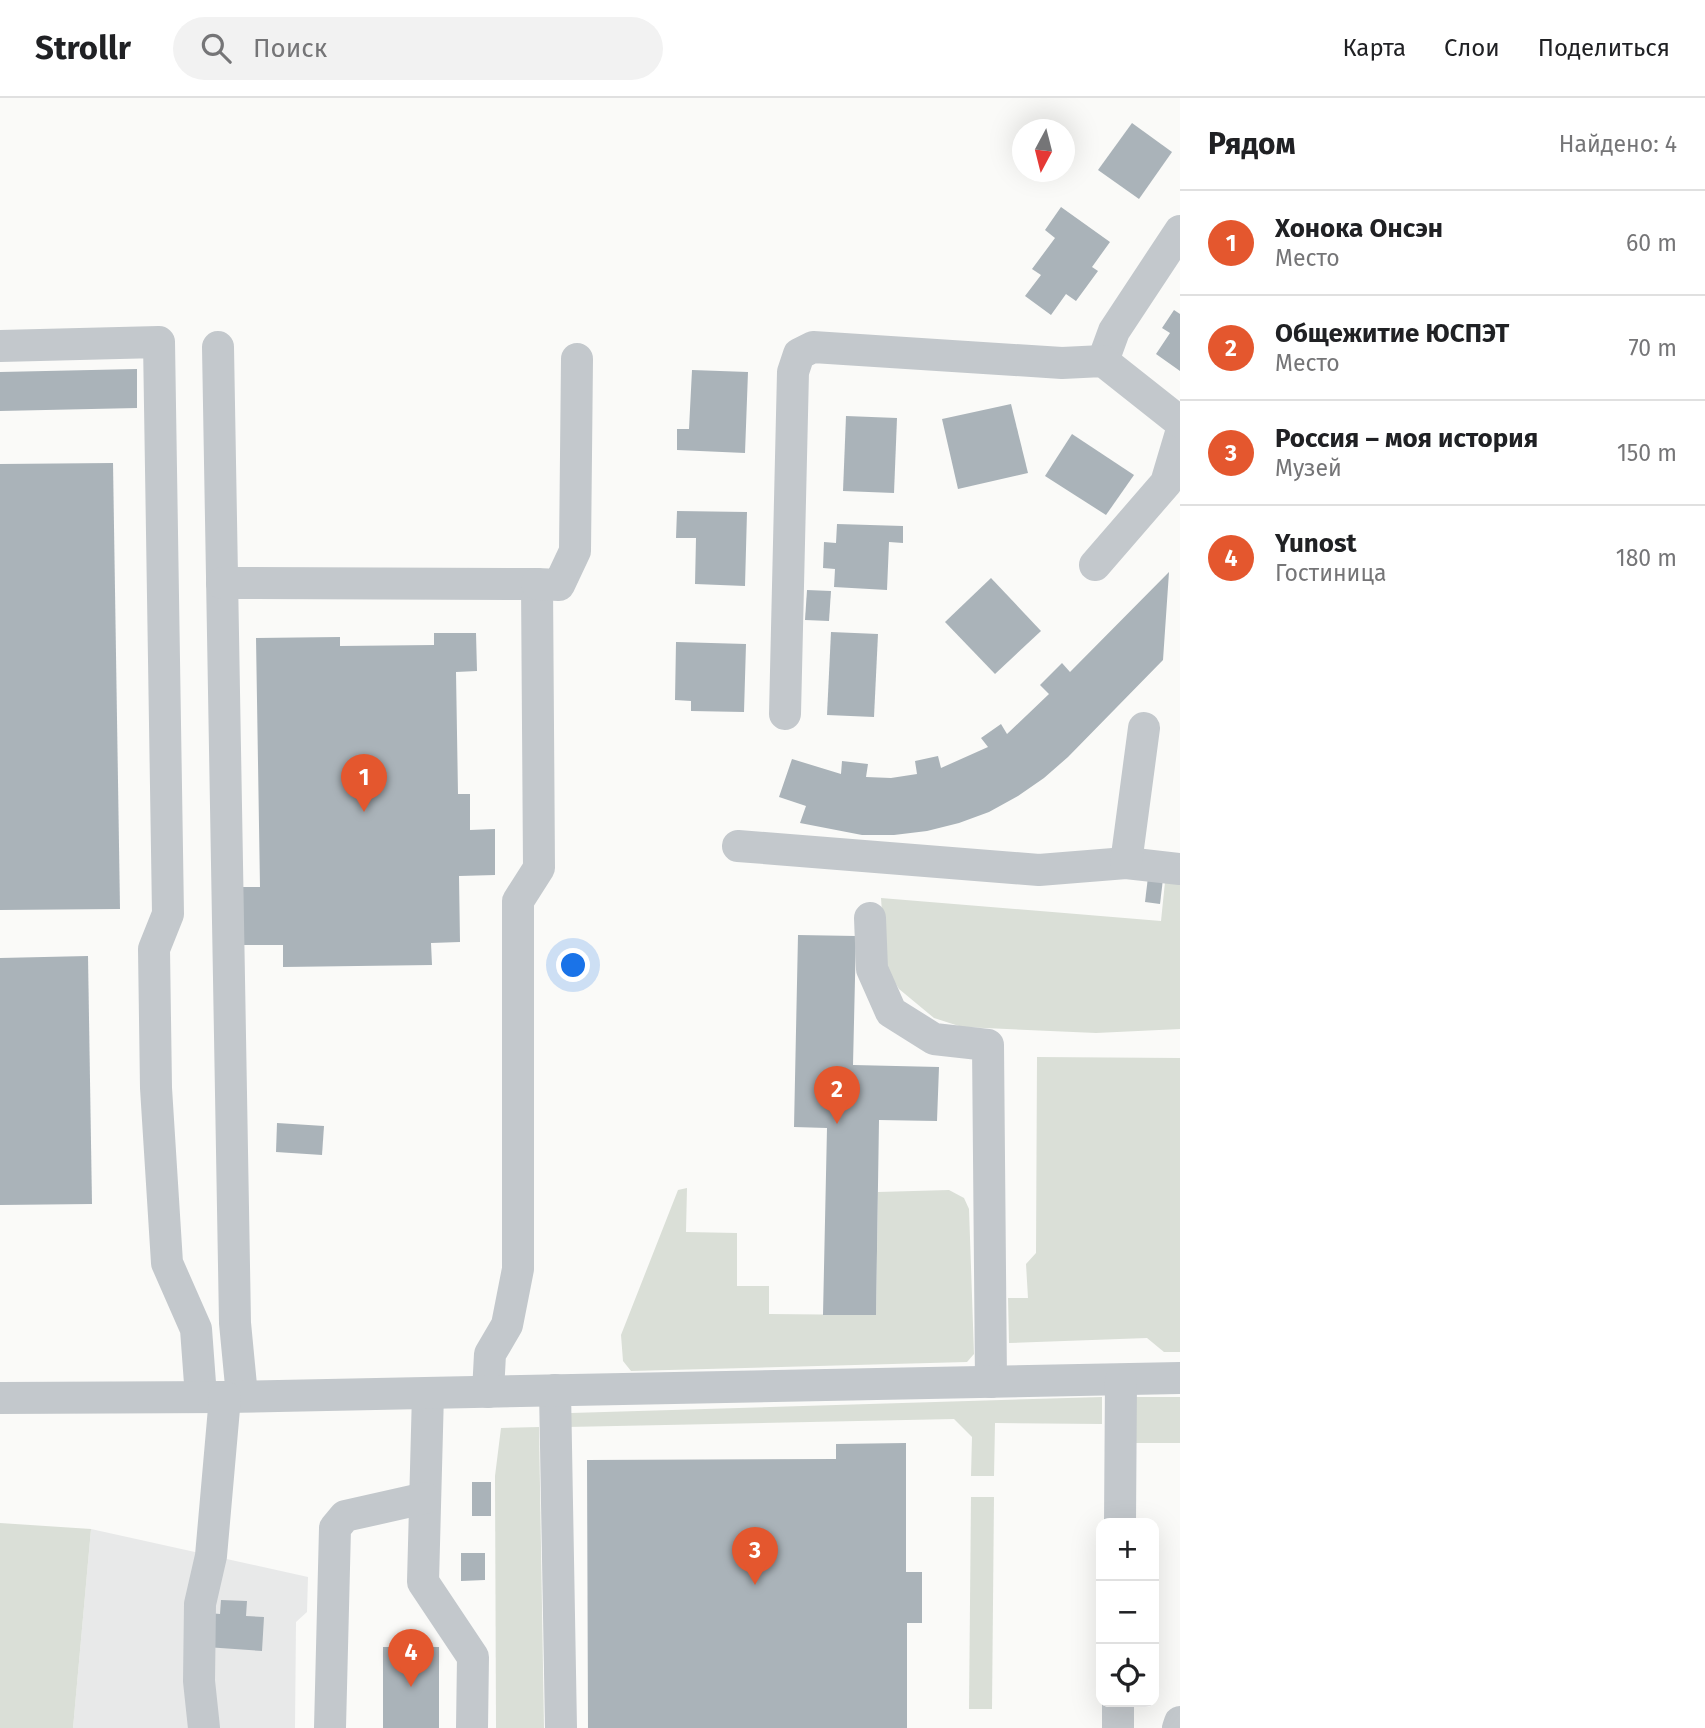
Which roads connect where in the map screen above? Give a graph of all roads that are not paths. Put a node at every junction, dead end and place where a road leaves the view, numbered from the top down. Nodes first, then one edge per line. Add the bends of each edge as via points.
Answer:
1 (1180, 232) edge
2 (0, 346) edge
3 (218, 347) dead end
4 (577, 359) dead end
5 (1103, 361) junction
6 (1180, 422) edge
7 (1180, 436) edge
8 (1095, 565) dead end
9 (222, 583) junction
10 (537, 584) junction
11 (785, 714) dead end
12 (1144, 728) dead end
13 (738, 846) dead end
14 (1126, 863) junction
15 (1180, 869) edge
16 (870, 918) dead end
17 (1180, 1378) edge
18 (1121, 1380) junction
19 (992, 1382) junction
20 (555, 1391) junction
21 (488, 1392) junction
22 (428, 1393) junction
23 (223, 1397) junction
24 (0, 1398) edge
25 (425, 1498) junction
26 (1120, 1518) edge
27 (1118, 1707) edge
28 (1180, 1722) edge
29 (204, 1728) edge
30 (330, 1728) edge
31 (472, 1728) edge
32 (561, 1728) edge
33 (1118, 1728) edge
34 (1178, 1728) edge

1 - 5 street via 1114,331
2 - 23 street via 159,342 168,914 154,949 156,1088 167,1264
3 - 9 street
4 - 10 street via 575,551 559,585
5 - 6 street
5 - 11 street via 1062,363 813,347 799,354 793,372
7 - 8 street via 1166,483
9 - 10 street
9 - 23 street via 235,1322
10 - 21 street via 539,868 518,901 518,1269 507,1325 490,1354
12 - 14 street
13 - 14 street via 1039,870
14 - 15 street
16 - 19 street via 872,969 891,1012 934,1039 988,1045
17 - 18 street
18 - 19 street
18 - 26 street
19 - 20 street
20 - 21 street
20 - 32 street
21 - 22 street
22 - 23 street
22 - 25 street
23 - 24 street
23 - 29 street via 211,1556 200,1604
25 - 30 street via 345,1516 335,1528
25 - 31 street via 423,1582 472,1657
27 - 33 street
28 - 34 street

